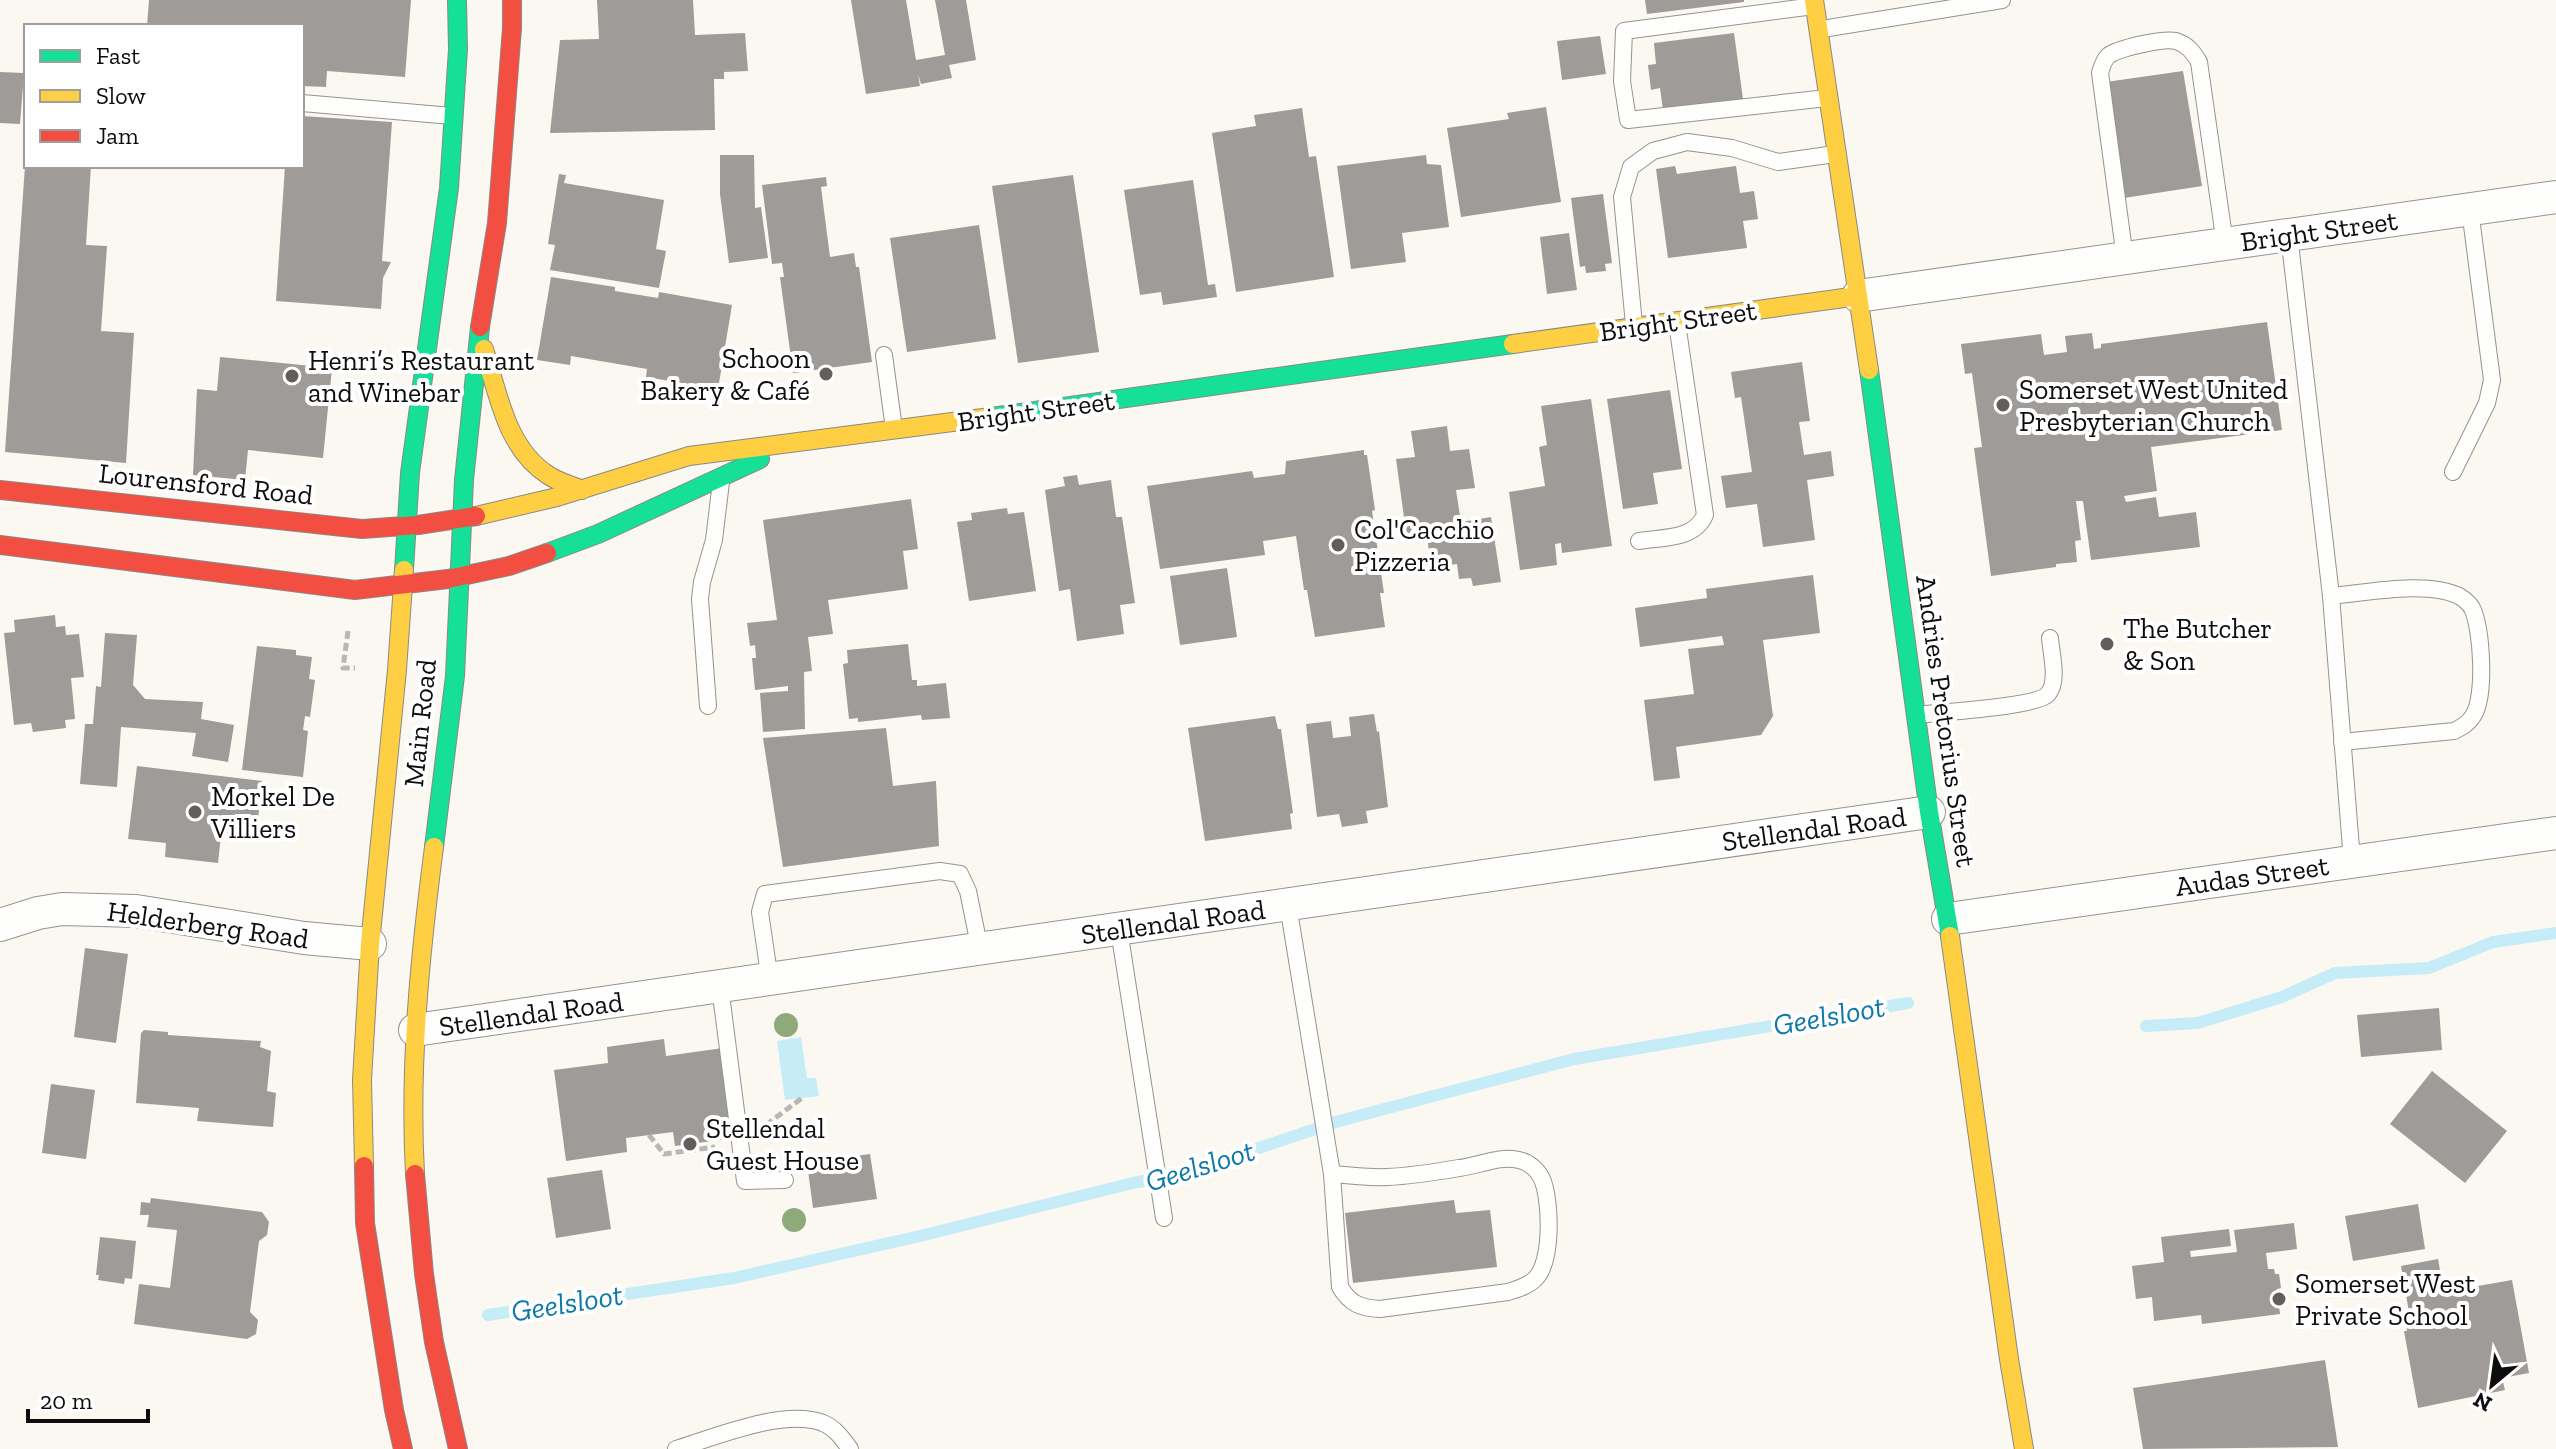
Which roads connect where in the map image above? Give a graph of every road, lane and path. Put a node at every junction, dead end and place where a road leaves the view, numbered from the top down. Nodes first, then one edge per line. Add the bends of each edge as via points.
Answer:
1 (457, 0) edge
2 (512, 0) edge
3 (2002, 0) edge
4 (1815, 3) edge
5 (1819, 30) junction
6 (1829, 98) junction
7 (304, 103) edge
8 (454, 116) junction
9 (1837, 154) junction
10 (2556, 197) edge
11 (2470, 210) junction
12 (2289, 235) junction
13 (2225, 244) junction
14 (2125, 258) junction
15 (1858, 296) junction
16 (1677, 321) junction
17 (1635, 327) junction
18 (479, 331) junction
19 (884, 355) dead end
20 (894, 430) junction
21 (799, 443) junction
22 (2453, 472) dead end
23 (721, 477) junction
24 (0, 490) edge
25 (582, 490) junction
26 (461, 520) junction
27 (406, 528) junction
28 (1639, 541) dead end
29 (0, 545) edge
30 (459, 579) junction
31 (403, 588) junction
32 (2331, 596) junction
33 (2050, 638) dead end
34 (708, 706) dead end
35 (1916, 715) junction
36 (2342, 742) junction
37 (1929, 812) junction
38 (2556, 833) edge
39 (2352, 861) junction
40 (1288, 905) junction
41 (1948, 919) junction
42 (0, 925) edge
43 (1119, 930) junction
44 (370, 944) junction
45 (980, 950) junction
46 (770, 981) junction
47 (720, 987) junction
48 (415, 1030) junction
49 (1332, 1174) junction
50 (785, 1180) dead end
51 (1164, 1218) dead end
52 (403, 1449) edge
53 (458, 1449) edge
54 (676, 1449) edge
55 (850, 1449) edge
56 (2024, 1449) edge

1 - 8 street, Main Road
2 - 18 street, Main Road via 497,223
3 - 5 lane
4 - 5 street, Andries Pretorius Street
4 - 6 lane via 1624,31 1622,81 1628,120
5 - 6 street, Andries Pretorius Street
6 - 9 street, Andries Pretorius Street
7 - 8 lane
8 - 27 street, Main Road
9 - 15 street, Andries Pretorius Street
9 - 17 lane via 1778,162 1687,142 1653,151 1631,167 1622,197
10 - 11 street, Bright Street
11 - 12 street, Bright Street
11 - 22 lane via 2492,380 2487,403
12 - 13 street, Bright Street
12 - 32 lane
13 - 14 street, Bright Street
13 - 14 lane via 2199,62 2187,46 2168,40 2120,50 2102,64 2100,73
14 - 15 street, Bright Street
15 - 16 street, Bright Street
15 - 35 street, Andries Pretorius Street
16 - 17 street, Bright Street
16 - 28 lane via 1705,515 1691,533
17 - 20 street, Bright Street
18 - 25 street via 511,431 528,458 547,474
18 - 26 street, Main Road
19 - 20 lane
20 - 21 street, Bright Street
21 - 23 street, Bright Street
21 - 25 street, Bright Street via 709,451
23 - 30 street, Bright Street via 576,543
23 - 34 lane via 700,599
24 - 27 street, Lourensford Road via 362,529
25 - 26 street, Bright Street
26 - 27 street, Lourensford Road
26 - 30 street, Main Road
27 - 31 street, Main Road
29 - 31 street via 355,590
30 - 31 street, Bright Street
30 - 48 street, Main Road via 455,676
31 - 44 street, Main Road
32 - 36 lane
32 - 36 lane via 2413,589 2460,596 2472,607 2482,672 2480,701 2466,725 2454,731
33 - 35 lane via 2053,670 2048,695 2014,705
35 - 37 street, Andries Pretorius Street
36 - 39 lane
37 - 40 street, Stellendal Road
37 - 41 street, Andries Pretorius Street
38 - 39 street, Audas Street
39 - 41 street, Audas Street
40 - 43 street, Stellendal Road
40 - 49 lane
41 - 56 street, Andries Pretorius Street
42 - 44 street, Helderberg Road via 62,909 136,911
43 - 45 street, Stellendal Road
43 - 51 lane
44 - 52 street, Main Road via 362,1080 365,1223
45 - 46 street, Stellendal Road
45 - 46 lane via 960,874 940,871 765,894 760,912
46 - 47 street, Stellendal Road
47 - 48 street, Stellendal Road
47 - 50 lane via 745,1181
48 - 53 street, Main Road via 418,1218 434,1342
49 - 49 lane via 1387,1177 1520,1160 1540,1176 1547,1194 1543,1266 1525,1287 1508,1292 1380,1309 1354,1304 1340,1287
54 - 55 lane via 735,1431 805,1419 837,1431

